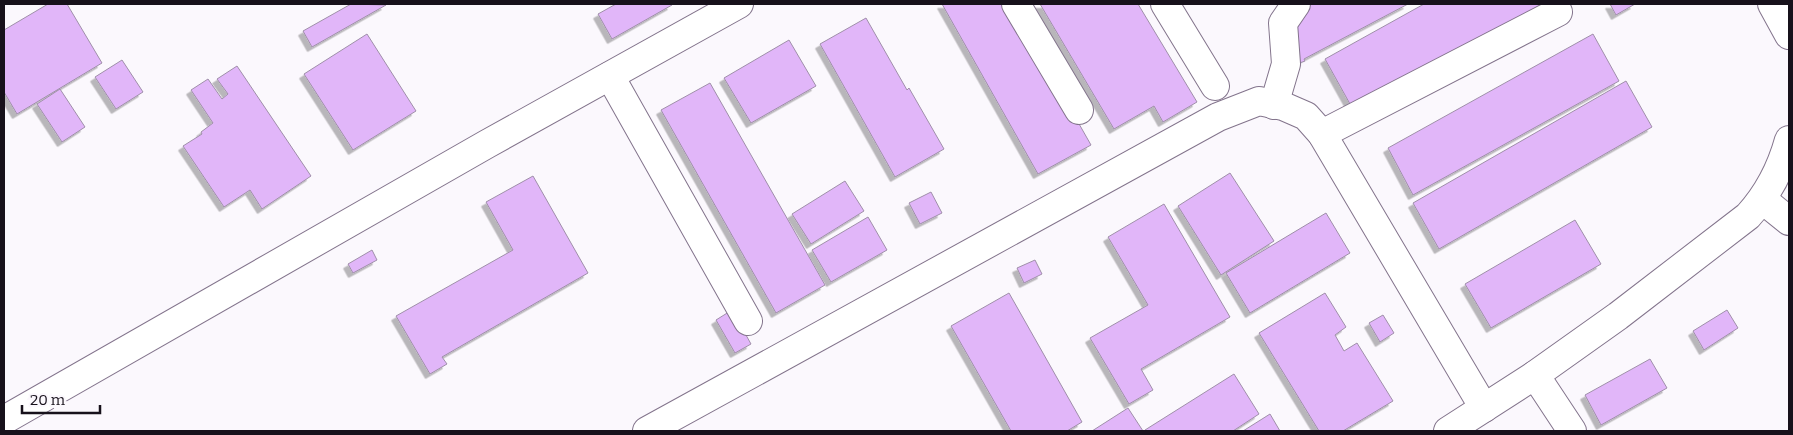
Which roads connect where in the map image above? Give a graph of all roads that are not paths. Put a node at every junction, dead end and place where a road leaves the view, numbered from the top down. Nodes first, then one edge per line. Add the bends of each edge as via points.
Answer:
1 (739, 4) edge
2 (1016, 4) edge
3 (1165, 4) edge
4 (1296, 4) edge
5 (1772, 4) edge
6 (1558, 12) dead end
7 (1789, 35) edge
8 (610, 76) junction
9 (1215, 86) dead end
10 (1274, 104) junction
11 (1079, 110) dead end
12 (1322, 134) junction
13 (1789, 140) edge
14 (1763, 200) junction
15 (1789, 221) edge
16 (748, 321) dead end
17 (1535, 375) junction
18 (1484, 408) junction
19 (4, 420) edge
20 (647, 431) edge
21 (1448, 431) edge
22 (1572, 431) edge

1 - 8 street
2 - 11 street
3 - 9 street
4 - 10 street via 1283,23 1286,64
5 - 7 street
6 - 12 street
8 - 16 street
8 - 19 street
10 - 12 street via 1306,116
10 - 20 street via 1259,101 1218,117
12 - 18 street
13 - 14 street via 1783,163
14 - 15 street
14 - 17 street via 1748,216 1618,316
17 - 18 street
17 - 22 street
18 - 21 street

